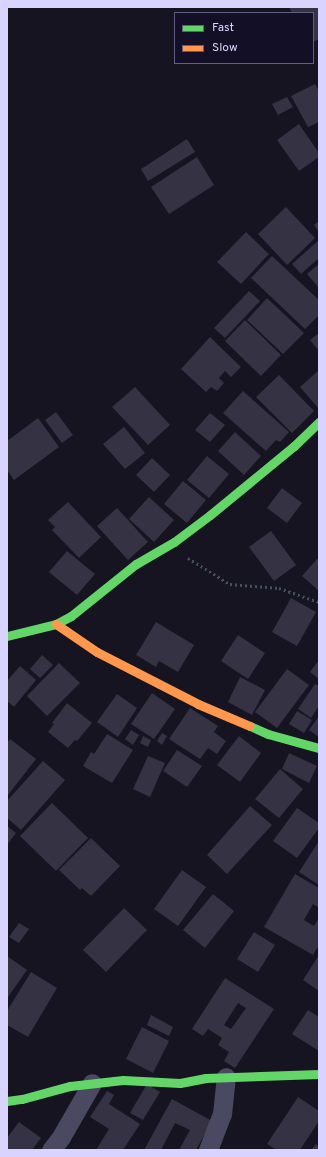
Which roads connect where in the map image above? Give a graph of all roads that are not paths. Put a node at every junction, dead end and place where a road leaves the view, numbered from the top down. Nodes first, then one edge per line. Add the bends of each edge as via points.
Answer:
1 (319, 422) edge
2 (56, 624) junction
3 (7, 636) edge
4 (319, 748) edge
5 (319, 1074) edge
6 (226, 1078) junction
7 (92, 1083) junction
8 (7, 1100) edge
9 (51, 1150) edge
10 (208, 1150) edge

1 - 2 street via 294,446 210,515 174,542 136,564 71,616
2 - 3 street
2 - 4 street via 97,652 198,704 268,734
5 - 6 street
6 - 7 street via 205,1078 180,1083 124,1080
6 - 10 street via 222,1114
7 - 8 street
7 - 9 street

